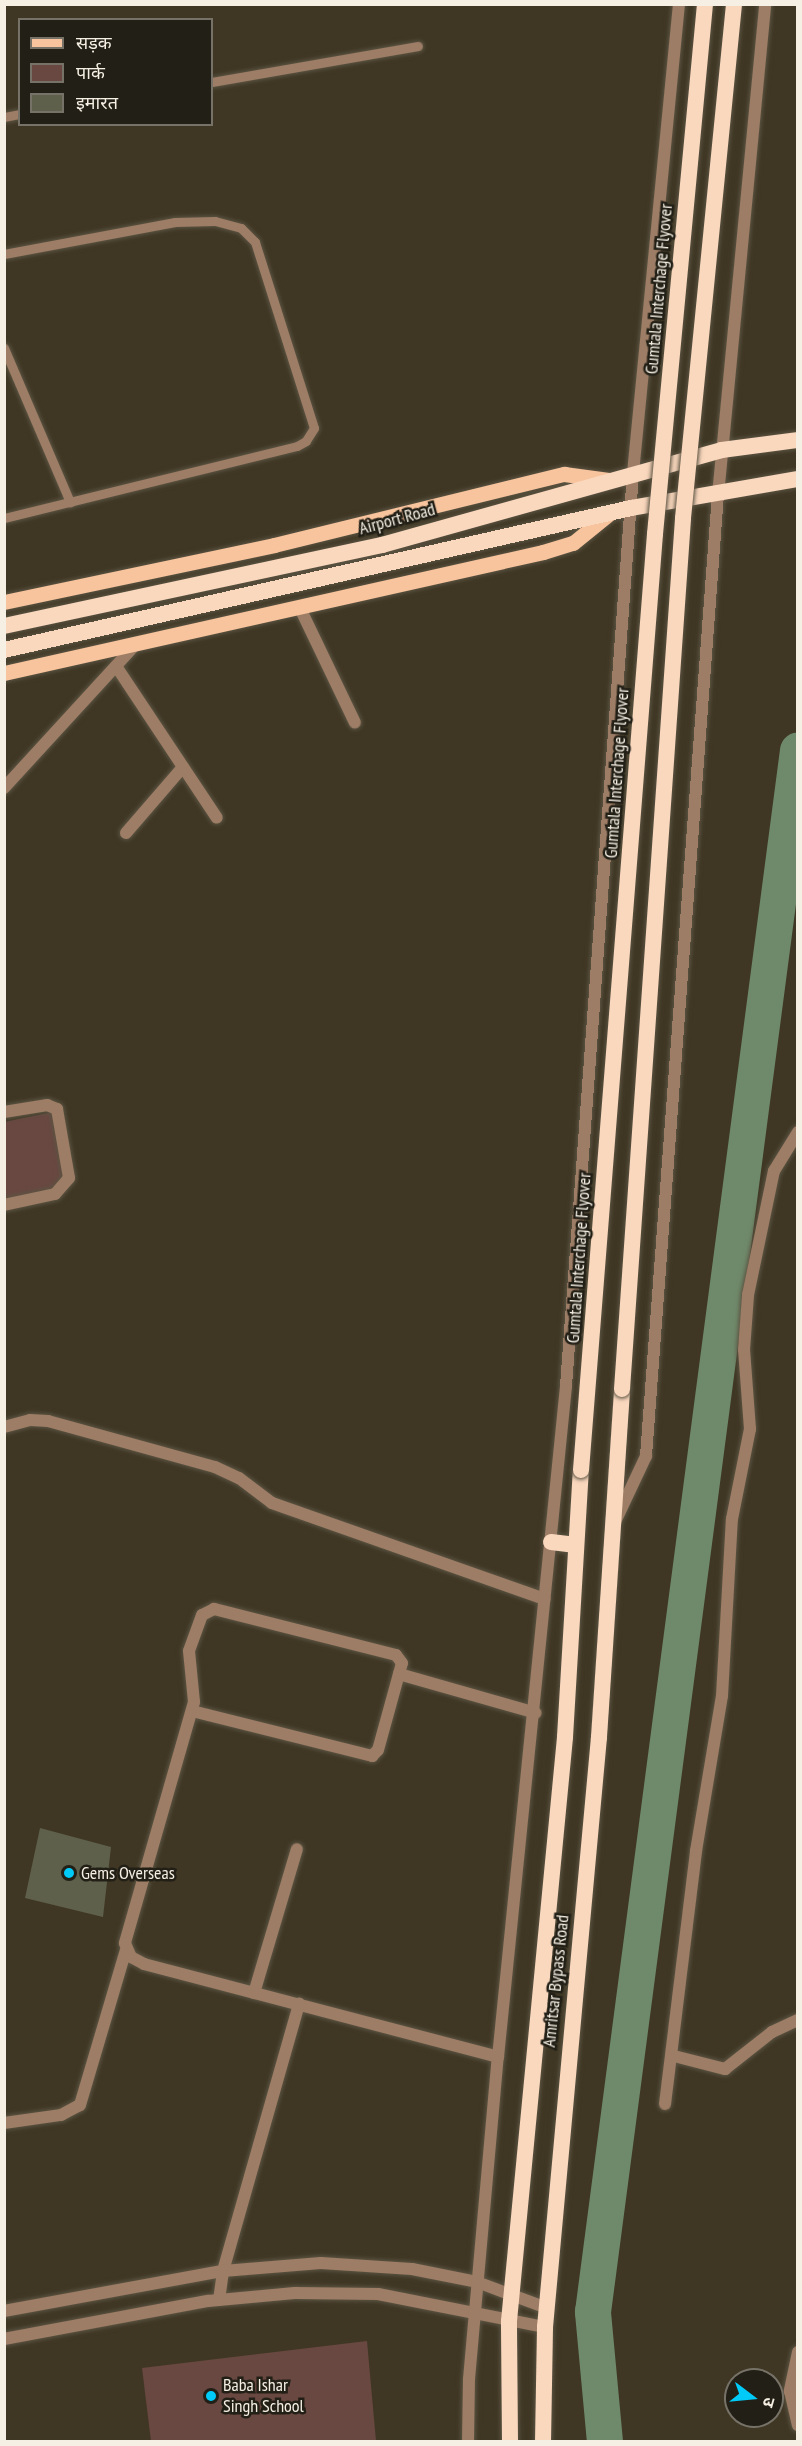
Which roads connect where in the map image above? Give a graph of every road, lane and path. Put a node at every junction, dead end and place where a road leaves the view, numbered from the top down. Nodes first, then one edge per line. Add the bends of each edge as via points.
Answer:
1 (679, 4) edge
2 (705, 4) edge
3 (734, 4) edge
4 (765, 4) edge
5 (418, 46) dead end
6 (213, 82) edge
7 (4, 254) edge
8 (4, 348) edge
9 (798, 440) edge
10 (722, 450) junction
11 (633, 473) junction
12 (798, 479) edge
13 (609, 480) junction
14 (718, 495) junction
15 (70, 502) junction
16 (631, 508) junction
17 (610, 513) junction
18 (4, 518) edge
19 (4, 602) edge
20 (300, 608) junction
21 (4, 626) edge
22 (134, 646) junction
23 (4, 650) edge
24 (116, 666) junction
25 (4, 673) edge
26 (356, 723) dead end
27 (183, 767) junction
28 (4, 788) edge
29 (217, 818) dead end
30 (126, 833) dead end
31 (4, 1112) edge
32 (798, 1132) edge
33 (4, 1205) edge
34 (4, 1427) edge
35 (614, 1525) junction
36 (550, 1542) junction
37 (576, 1545) junction
38 (545, 1599) junction
39 (399, 1674) junction
40 (192, 1711) junction
41 (536, 1713) junction
42 (297, 1850) dead end
43 (126, 1950) junction
44 (254, 1993) junction
45 (298, 2004) junction
46 (798, 2020) edge
47 (674, 2056) junction
48 (498, 2057) junction
49 (665, 2104) dead end
50 (4, 2123) edge
51 (223, 2271) junction
52 (477, 2282) junction
53 (513, 2294) junction
54 (219, 2300) junction
55 (547, 2308) junction
56 (4, 2311) edge
57 (474, 2314) junction
58 (510, 2321) junction
59 (545, 2327) junction
60 (4, 2339) edge
61 (798, 2352) edge
62 (798, 2425) edge
63 (468, 2442) edge
64 (510, 2442) edge
65 (543, 2442) edge

1 - 11 street
2 - 37 highway, Gumtala Interchage Flyover, bridge via 655,534
3 - 35 highway, bridge via 683,518
4 - 10 street
5 - 6 lane
7 - 15 lane via 175,222 215,221 241,228 255,242 314,419 311,435 297,446
8 - 15 lane
9 - 10 highway, Airport Road
10 - 11 highway, Airport Road
10 - 14 street
11 - 13 highway, Airport Road
11 - 16 street
12 - 14 highway
13 - 19 main road via 564,474 274,545
13 - 21 highway, Airport Road via 382,545
14 - 16 highway
14 - 35 street via 646,1456
15 - 18 lane
16 - 17 highway
16 - 36 street via 566,1386
17 - 20 main road via 590,533 563,546
17 - 23 highway
20 - 22 main road
20 - 26 street
22 - 24 street
22 - 25 main road
24 - 27 street
24 - 28 street
27 - 29 street
27 - 30 street
31 - 33 street via 47,1105 57,1109 69,1178 55,1194
32 - 47 street via 787,1144 774,1171 748,1295 744,1350 750,1429 732,1519 722,1696 696,1851
34 - 38 street via 30,1420 48,1421 215,1467 239,1478 272,1503
35 - 55 highway, Amritsar Bypass Road via 599,1737
36 - 37 highway
36 - 38 street
37 - 53 highway, Amritsar Bypass Road via 565,1737
38 - 41 street
39 - 40 street via 378,1750 372,1756
39 - 40 street via 402,1663 396,1655 210,1610 199,1619 189,1651 194,1685
39 - 41 street
40 - 43 street
41 - 48 street
42 - 44 street
43 - 44 street via 144,1964
43 - 50 street via 80,2105 61,2115
44 - 45 street
45 - 48 street
45 - 51 street
46 - 47 street via 771,2032 725,2069
47 - 49 street
48 - 52 street
51 - 52 street via 271,2265 360,2264
51 - 54 street
51 - 56 street
52 - 53 street
52 - 57 street
53 - 55 street
53 - 58 highway, Amritsar Bypass Road
54 - 57 street via 295,2293 378,2294
54 - 60 street
55 - 59 highway, Amritsar Bypass Road
57 - 58 street
57 - 63 street
58 - 59 street
58 - 64 highway, Amritsar Bypass Road
59 - 65 highway, Amritsar Bypass Road
61 - 62 street via 790,2391

